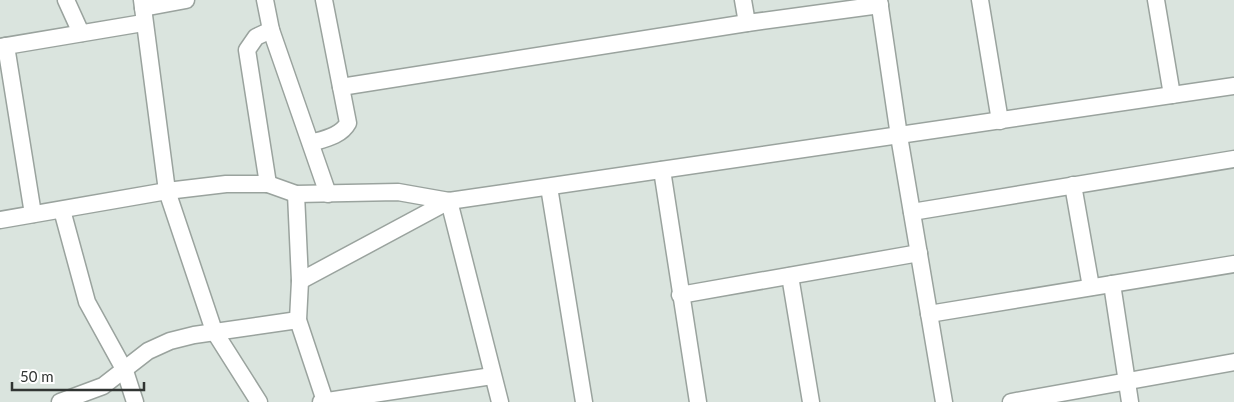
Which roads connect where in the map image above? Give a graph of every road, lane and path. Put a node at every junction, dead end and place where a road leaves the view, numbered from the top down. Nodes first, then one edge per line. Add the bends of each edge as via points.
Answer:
1 (66, 0) edge
2 (186, 0) edge
3 (264, 0) edge
4 (324, 0) edge
5 (743, 0) edge
6 (980, 0) edge
7 (1156, 0) edge
8 (879, 3) edge
9 (143, 10) edge
10 (747, 23) junction
11 (271, 30) junction
12 (81, 33) junction
13 (3, 46) edge
14 (1234, 86) edge
15 (341, 87) junction
16 (1172, 95) junction
17 (1000, 121) junction
18 (899, 136) junction
19 (311, 143) junction
20 (1234, 159) edge
21 (662, 170) junction
22 (268, 184) junction
23 (1073, 185) junction
24 (549, 187) junction
25 (167, 191) junction
26 (296, 194) junction
27 (328, 194) junction
28 (449, 202) junction
29 (62, 210) junction
30 (912, 212) junction
31 (32, 214) junction
32 (0, 220) edge
33 (919, 253) junction
34 (1234, 264) edge
35 (790, 276) junction
36 (300, 281) junction
37 (1112, 284) junction
38 (1091, 287) junction
39 (680, 295) junction
40 (929, 314) junction
41 (298, 320) junction
42 (214, 331) junction
43 (1234, 362) edge
44 (125, 371) junction
45 (492, 376) junction
46 (1127, 381) junction
47 (323, 401) edge
48 (60, 402) edge
49 (135, 402) edge
50 (259, 402) edge
51 (500, 402) edge
52 (584, 402) edge
53 (698, 402) edge
54 (811, 402) edge
55 (944, 402) edge
56 (1011, 402) edge
57 (1130, 402) edge

1 - 12 street
2 - 9 street
3 - 11 street
4 - 15 street
5 - 10 street
6 - 17 street
7 - 16 street
8 - 10 street
8 - 18 street
9 - 12 street
9 - 25 street
10 - 15 street
11 - 19 street
11 - 22 street via 256,38 247,50
12 - 13 street
13 - 31 street
14 - 16 street
15 - 19 street via 347,117 345,128
16 - 17 street
17 - 18 street
18 - 21 street
18 - 30 street
19 - 27 street
20 - 23 street
21 - 24 street
21 - 39 street
22 - 25 street via 226,184
22 - 26 street
23 - 30 street
23 - 38 street
24 - 28 street
24 - 52 street
25 - 29 street
25 - 42 street
26 - 27 street
26 - 36 street
27 - 28 street via 398,192
28 - 36 street
28 - 45 street
29 - 31 street
29 - 44 street via 87,302
30 - 33 street
31 - 32 street
33 - 35 street
33 - 40 street
34 - 37 street
35 - 39 street
35 - 54 street
36 - 41 street
37 - 38 street
37 - 46 street
38 - 40 street
39 - 53 street
40 - 55 street
41 - 42 street
41 - 47 street
42 - 44 street via 170,341 148,351
42 - 50 street
43 - 46 street
44 - 48 street via 103,386
44 - 49 street
45 - 47 street
45 - 51 street
46 - 56 street
46 - 57 street

